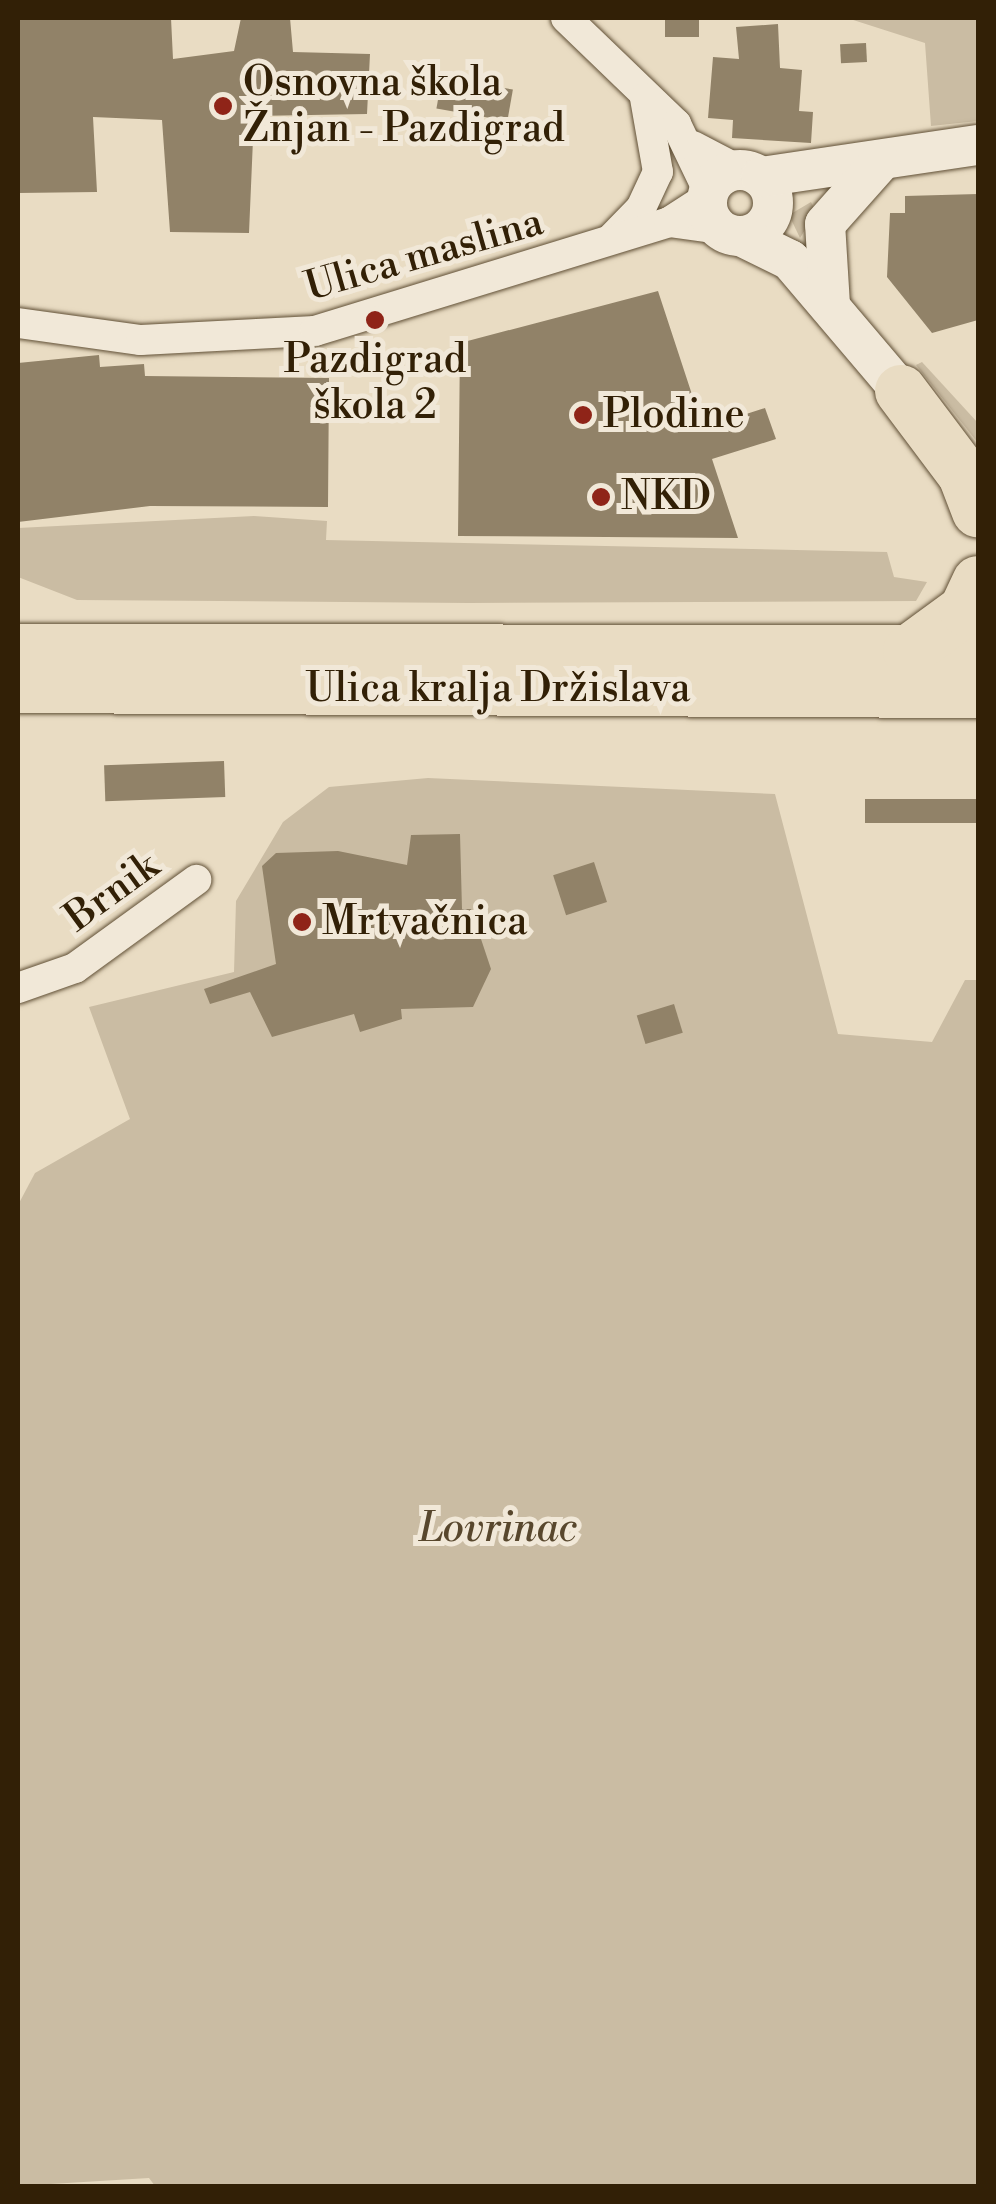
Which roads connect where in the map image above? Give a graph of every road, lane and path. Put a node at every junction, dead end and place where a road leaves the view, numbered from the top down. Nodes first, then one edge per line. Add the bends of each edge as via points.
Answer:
1 (566, 18) edge
2 (642, 90) junction
3 (978, 146) edge
4 (893, 153) junction
5 (741, 204) junction
6 (605, 244) junction
7 (830, 305) junction
8 (18, 323) edge
9 (901, 391) joint
10 (978, 512) edge
11 (978, 582) edge
12 (18, 650) edge
13 (978, 651) edge
14 (912, 671) junction
15 (18, 687) edge
16 (978, 692) edge
17 (978, 723) edge
18 (196, 880) dead end
19 (18, 988) edge

1 - 2 street
2 - 5 street
2 - 6 street via 658,172 642,208
3 - 4 street
4 - 5 street
4 - 7 street via 849,187 825,224
5 - 6 street, Ulica maslina
5 - 7 street
6 - 8 street, Ulica maslina via 315,331 141,340
7 - 9 street
9 - 10 highway via 964,476
11 - 14 highway via 965,610
12 - 14 highway, Ulica kralja Držislava
13 - 14 highway, Ulica kralja Držislava
14 - 15 highway, Ulica kralja Držislava
14 - 16 highway, Ulica kralja Držislava
14 - 17 highway
18 - 19 street, Brnik via 75,968

